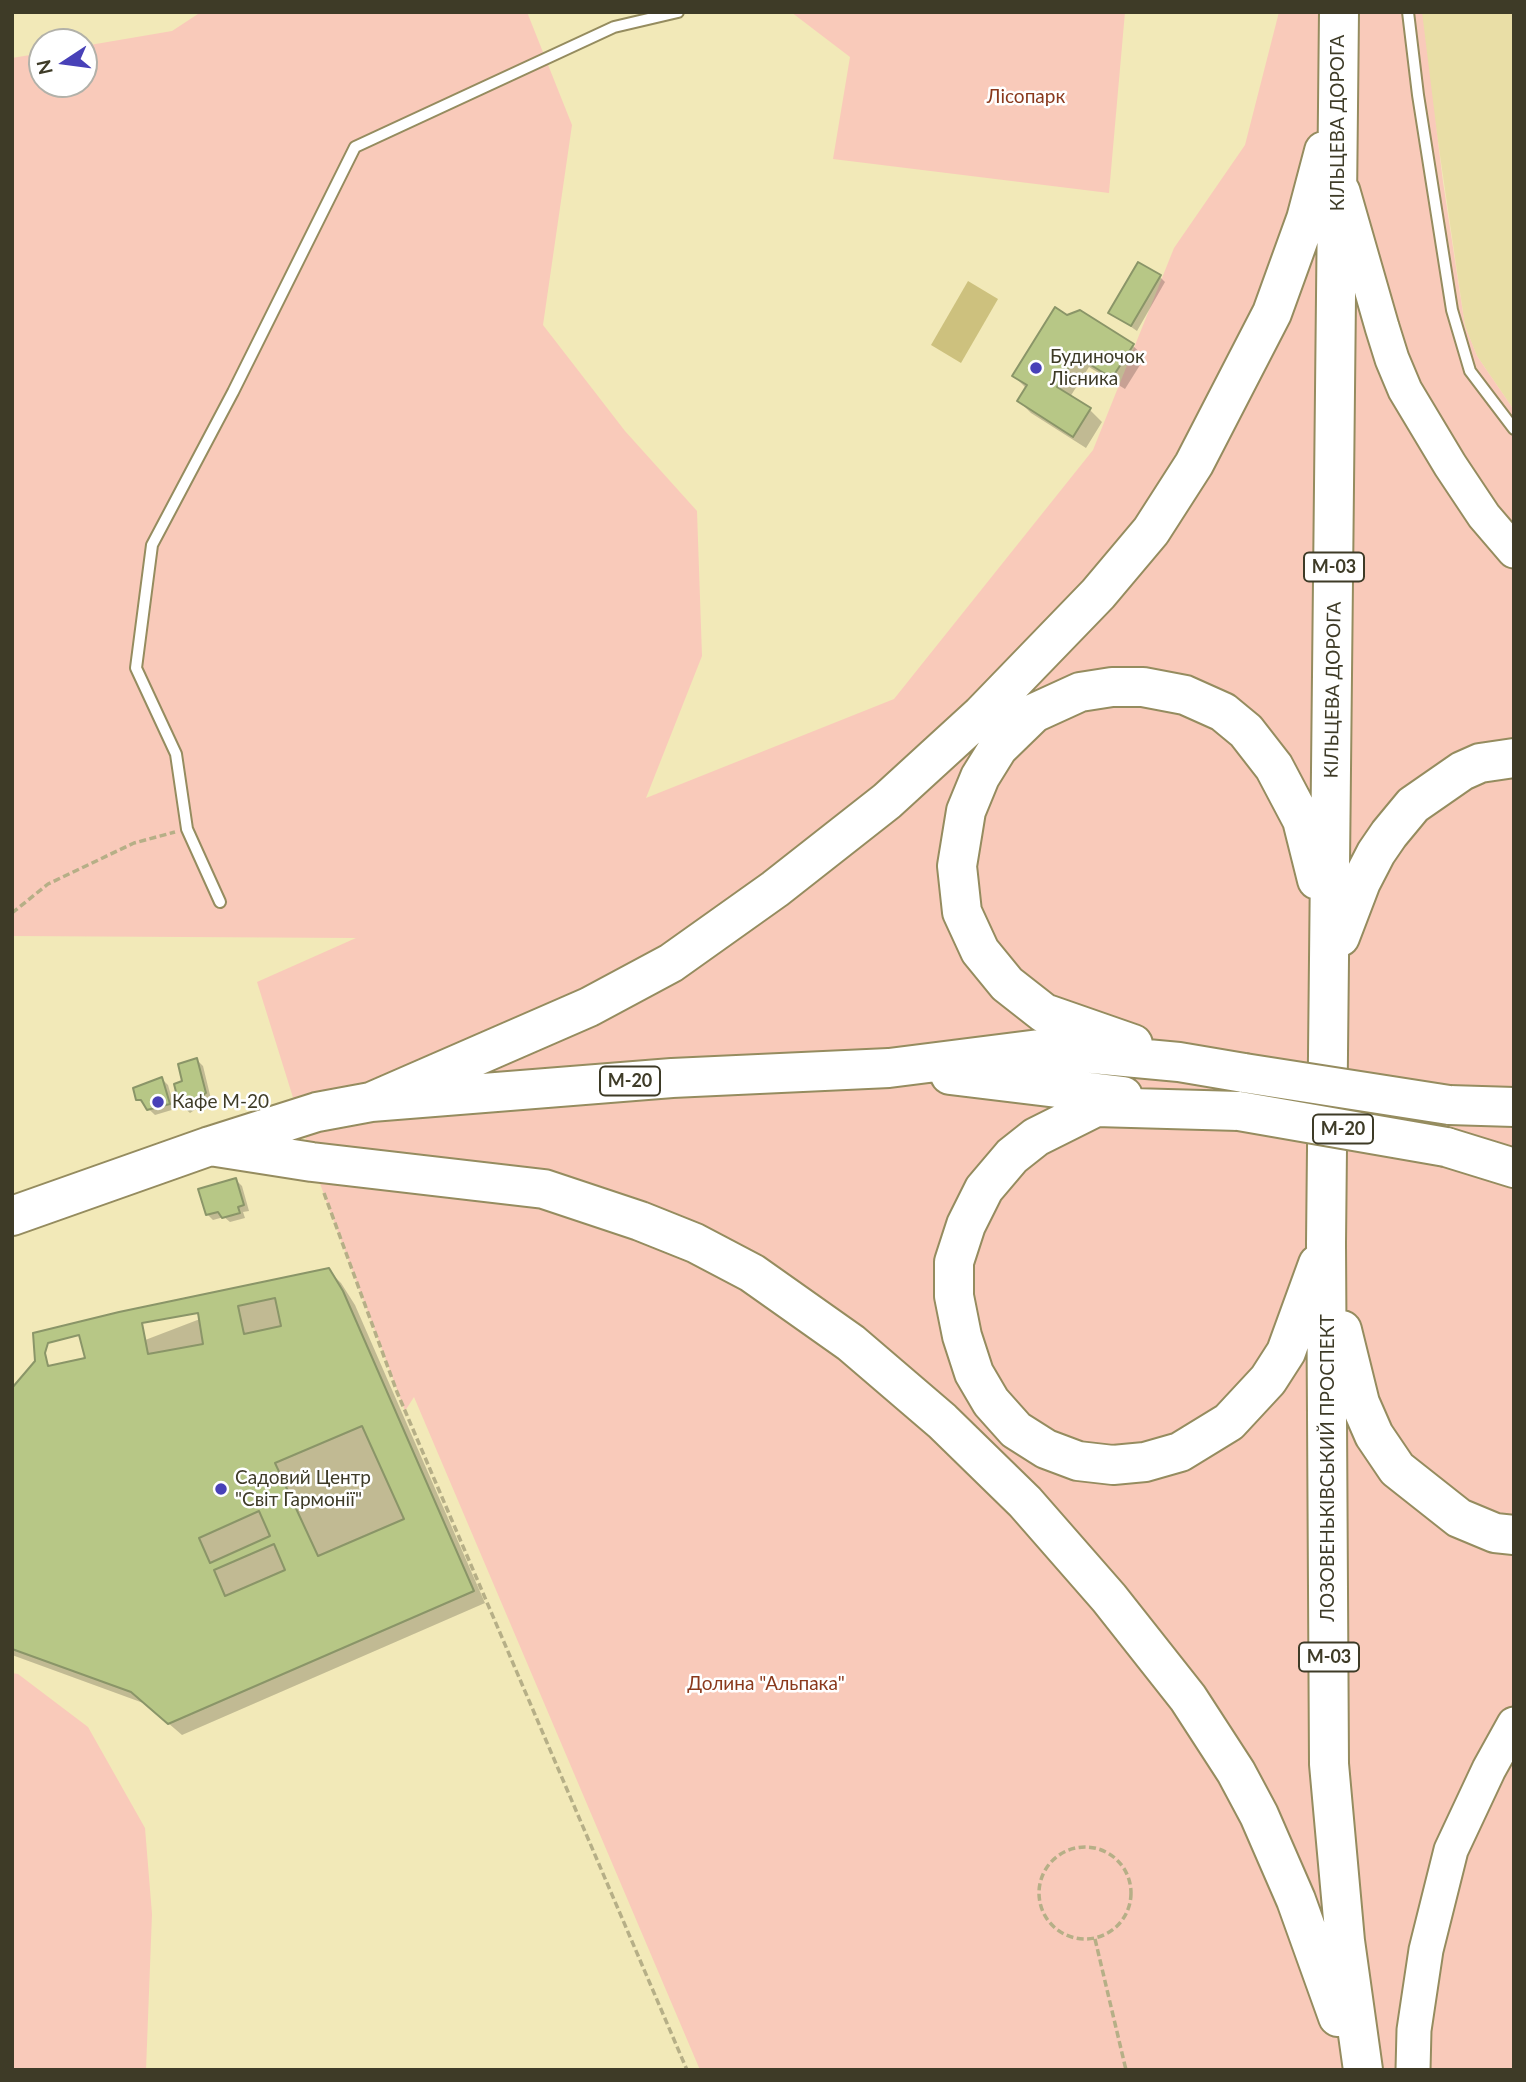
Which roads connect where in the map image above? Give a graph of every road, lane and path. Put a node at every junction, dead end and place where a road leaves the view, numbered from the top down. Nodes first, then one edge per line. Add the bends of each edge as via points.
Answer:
1 (678, 12) edge
2 (1339, 12) edge
3 (1408, 12) edge
4 (1338, 70) junction
5 (1338, 172) junction
6 (1514, 429) edge
7 (1514, 551) edge
8 (1514, 758) edge
9 (187, 829) junction
10 (220, 902) dead end
11 (12, 913) edge
12 (1331, 962) junction
13 (1178, 1062) junction
14 (889, 1068) junction
15 (371, 1102) junction
16 (1450, 1105) junction
17 (1514, 1107) edge
18 (1239, 1111) junction
19 (1514, 1118) edge
20 (210, 1146) junction
21 (1446, 1147) junction
22 (1514, 1158) edge
23 (312, 1163) junction
24 (1514, 1168) edge
25 (12, 1216) edge
26 (1326, 1242) junction
27 (1514, 1535) edge
28 (1514, 1724) edge
29 (1095, 1939) junction
30 (687, 2070) edge
31 (1126, 2070) edge
32 (1355, 2070) edge
33 (1363, 2070) edge
34 (1413, 2070) edge

1 - 9 lane via 585,39 355,147 152,545 136,668 176,754
2 - 4 highway, КІЛЬЦЕВА ДОРОГА / М-03
3 - 6 lane via 1452,310 1470,371
4 - 5 highway, КІЛЬЦЕВА ДОРОГА / М-03
4 - 15 highway via 1306,219 1272,313 1194,464 1151,531 1098,594 981,715 887,801 775,890 671,963 589,1007
5 - 7 main road via 1405,390 1484,516
5 - 12 highway, КІЛЬЦЕВА ДОРОГА / М-03
8 - 12 highway via 1462,771 1413,805 1389,834 1361,882
9 - 10 lane
9 - 11 path via 134,843 48,884
12 - 13 highway via 1316,870 1302,820 1274,766 1246,731 1223,712 1185,695 1143,687 1080,692 1034,713 998,748 967,810 957,866 962,912 980,951 1006,984 1044,1013
12 - 26 highway, КІЛЬЦЕВА ДОРОГА / М-03
13 - 14 highway, М-20 via 1039,1049
13 - 16 highway, М-20, bridge
14 - 15 highway, М-20 via 672,1077
14 - 18 highway, М-20
15 - 20 highway, М-20 via 317,1112
16 - 17 highway
16 - 19 main road
18 - 21 highway, М-20, bridge
18 - 26 highway via 1096,1107 1036,1137 1012,1156 984,1189 954,1262 954,1296 962,1336 974,1373 991,1402 1016,1430 1046,1449 1078,1461 1113,1465 1180,1452 1229,1422 1268,1380 1286,1352
20 - 23 highway
20 - 25 highway, М-20
21 - 22 main road
21 - 24 highway
23 - 30 path via 397,1392
23 - 32 highway via 544,1189 640,1221 752,1273 897,1381 1025,1502 1109,1598 1214,1737 1259,1815 1296,1900
26 - 27 highway via 1344,1340 1360,1403 1374,1435 1397,1469 1459,1518 1495,1533
26 - 33 highway, ЛОЗОВЕНЬКІВСЬКИЙ ПРОСПЕКТ / М-03 via 1329,1764 1345,1941
28 - 34 main road via 1451,1850 1426,1950
29 - 29 path via 1079,1940 1050,1925 1038,1895 1048,1865 1075,1848 1091,1847 1120,1862 1132,1892 1122,1922
29 - 31 path

